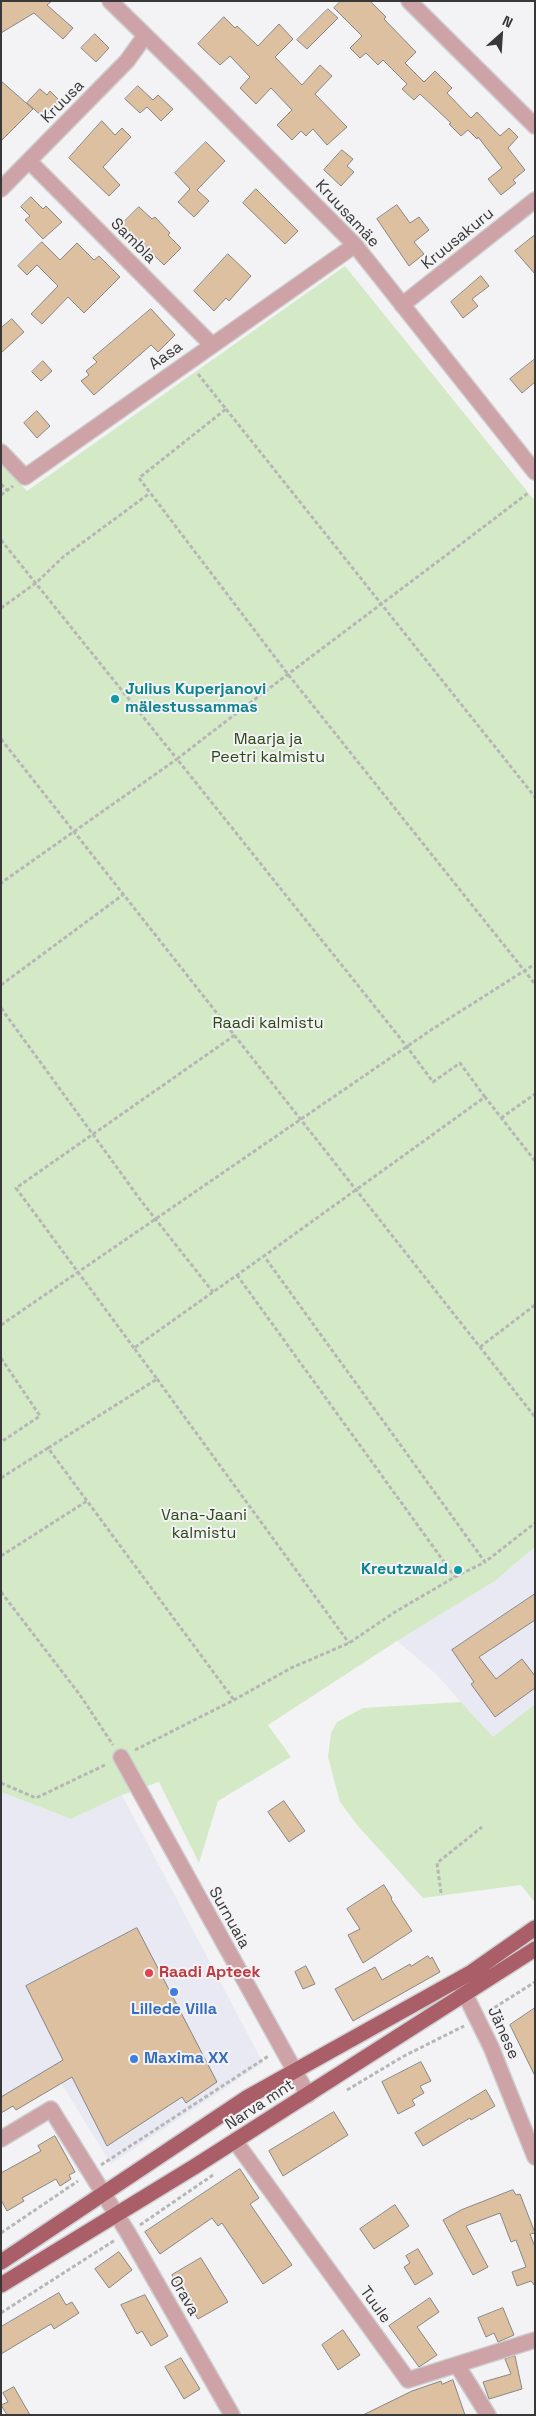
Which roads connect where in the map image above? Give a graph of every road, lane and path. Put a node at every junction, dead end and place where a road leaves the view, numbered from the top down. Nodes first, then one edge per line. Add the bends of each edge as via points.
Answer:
1 (110, 1) edge
2 (409, 1) edge
3 (145, 36) junction
4 (535, 126) edge
5 (29, 161) junction
6 (1, 188) edge
7 (535, 200) edge
8 (355, 245) junction
9 (402, 305) junction
10 (212, 345) junction
11 (189, 362) junction
12 (226, 408) junction
13 (1, 452) edge
14 (535, 472) edge
15 (1, 484) edge
16 (7, 490) dead end
17 (150, 493) junction
18 (528, 493) dead end
19 (1, 540) edge
20 (36, 583) junction
21 (382, 605) junction
22 (1, 608) edge
23 (287, 673) junction
24 (1, 739) edge
25 (177, 759) junction
26 (535, 797) edge
27 (75, 831) junction
28 (1, 883) edge
29 (124, 894) junction
30 (535, 964) edge
31 (525, 971) junction
32 (535, 984) edge
33 (1, 985) edge
34 (1, 1008) edge
35 (235, 1035) junction
36 (408, 1048) junction
37 (535, 1094) edge
38 (485, 1097) junction
39 (501, 1118) junction
40 (301, 1120) junction
41 (92, 1135) junction
42 (535, 1161) edge
43 (357, 1189) junction
44 (156, 1219) junction
45 (264, 1256) junction
46 (78, 1273) junction
47 (237, 1276) junction
48 (213, 1292) junction
49 (535, 1305) edge
50 (1, 1325) edge
51 (480, 1347) junction
52 (134, 1348) junction
53 (1, 1358) edge
54 (157, 1380) junction
55 (535, 1417) edge
56 (1, 1442) edge
57 (48, 1448) junction
58 (1, 1478) edge
59 (87, 1501) junction
60 (535, 1523) edge
61 (1, 1556) edge
62 (485, 1562) junction
63 (455, 1577) junction
64 (1, 1592) edge
65 (349, 1643) junction
66 (234, 1700) junction
67 (121, 1757) junction
68 (1, 1783) edge
69 (482, 1827) dead end
70 (440, 1893) dead end
71 (535, 1928) edge
72 (535, 1949) edge
73 (458, 1980) junction
74 (535, 1982) edge
75 (466, 1995) junction
76 (478, 2017) junction
77 (293, 2071) junction
78 (308, 2095) junction
79 (1, 2139) edge
80 (235, 2141) junction
81 (535, 2157) edge
82 (104, 2196) junction
83 (116, 2214) junction
84 (1, 2262) edge
85 (1, 2286) edge
86 (535, 2340) edge
87 (457, 2365) junction
88 (232, 2415) edge
89 (488, 2415) edge

1 - 3 street, Kruusamäe
2 - 4 street
3 - 5 street, Kruusa via 127,61
3 - 8 street, Kruusamäe
5 - 6 street, Kruusa
5 - 10 street, Sambla
7 - 9 street, Kruusakuru
8 - 9 street, Kruusamäe
8 - 10 street, Aasa
9 - 14 street, Kruusamäe
10 - 11 street, Aasa
11 - 12 path
11 - 13 street, Aasa via 25,476
12 - 17 path via 139,478
12 - 21 path
15 - 16 path
17 - 20 path via 63,557
17 - 23 path
18 - 21 path
19 - 20 path
20 - 22 path
20 - 25 path
21 - 23 path
21 - 26 path
23 - 25 path
23 - 31 path
24 - 27 path
25 - 27 path
25 - 36 path
27 - 28 path
27 - 29 path
29 - 33 path
29 - 35 path
30 - 31 path
31 - 32 path
31 - 36 path
34 - 41 path
35 - 40 path
35 - 41 path
36 - 38 path via 433,1082 460,1063
36 - 40 path
37 - 39 path
38 - 39 path
38 - 43 path
39 - 42 path
40 - 43 path
40 - 44 path
41 - 44 path
41 - 46 path via 16,1188
43 - 45 path
43 - 51 path
44 - 46 path
44 - 48 path
45 - 47 path
45 - 62 path
46 - 50 path
46 - 52 path
47 - 48 path
47 - 63 path
48 - 52 path
49 - 51 path
51 - 55 path
52 - 54 path
53 - 56 path via 40,1416
54 - 57 path
54 - 65 path
57 - 58 path
57 - 59 path
59 - 61 path
59 - 66 path
60 - 62 path
62 - 63 path
63 - 65 path
64 - 67 path via 80,1695
65 - 66 path via 291,1668
66 - 67 path
67 - 68 path via 36,1798
67 - 77 street, Surnuaia
69 - 70 path via 437,1863
71 - 73 main road, Narva mnt
72 - 75 main road, Narva mnt
73 - 75 street, Jänese
73 - 77 main road, Narva mnt
74 - 76 path
75 - 76 street, Jänese
75 - 78 main road, Narva mnt
76 - 81 street, Jänese
77 - 78 street, Surnuaia
77 - 82 main road, Narva mnt via 217,2118
78 - 80 main road, Narva mnt
79 - 82 street, Orava via 51,2109
80 - 83 main road, Narva mnt
80 - 87 street, Tuule via 408,2380
82 - 83 street, Orava
82 - 84 main road, Narva mnt
83 - 85 main road, Narva mnt
83 - 88 street, Orava
86 - 87 street, Tuule
87 - 89 street

